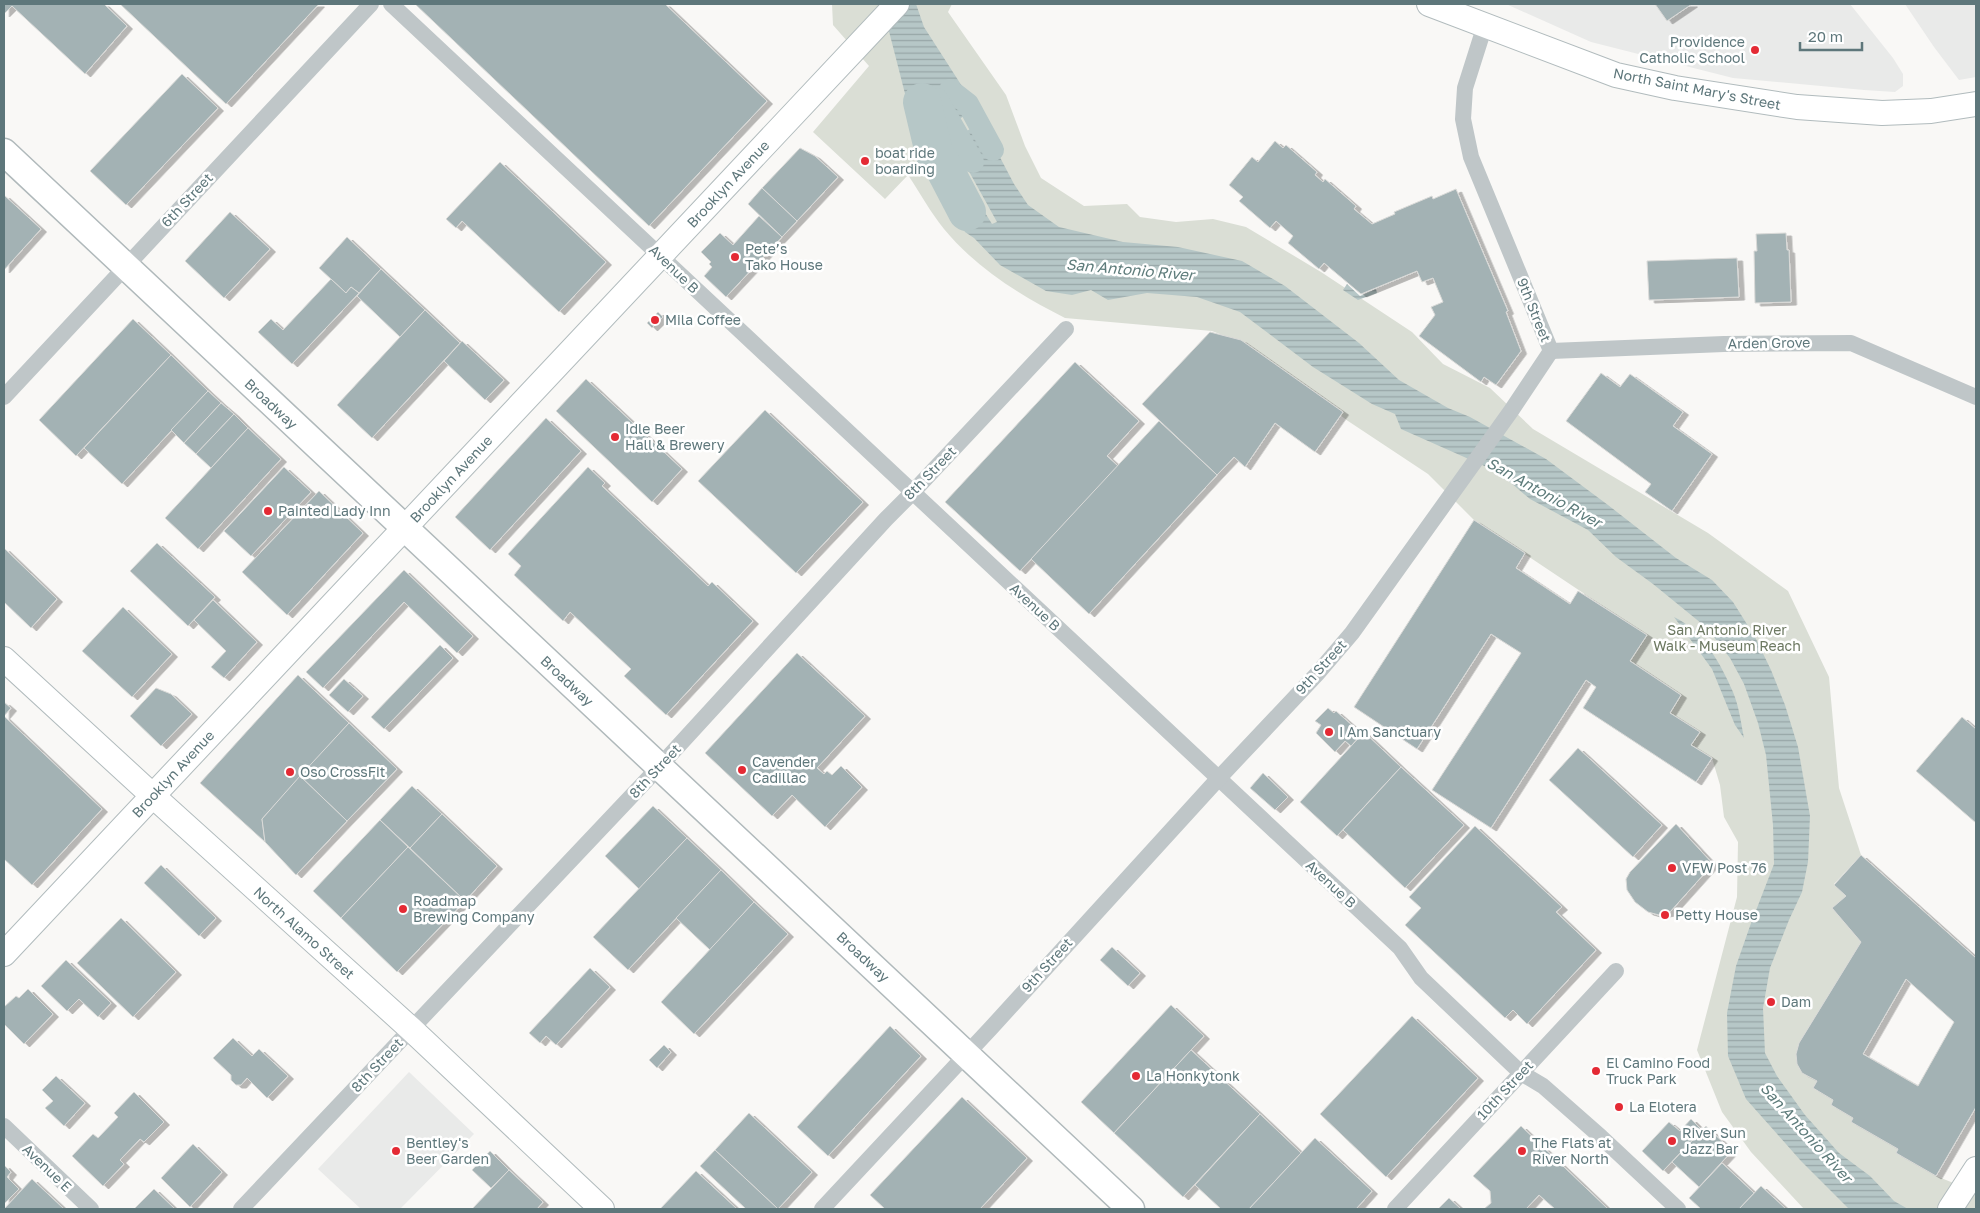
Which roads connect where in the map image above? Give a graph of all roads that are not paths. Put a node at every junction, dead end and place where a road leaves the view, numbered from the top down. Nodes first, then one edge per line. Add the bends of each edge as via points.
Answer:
1 (371, 4) edge
2 (391, 4) edge
3 (897, 4) edge
4 (1429, 4) edge
5 (1485, 25) junction
6 (1976, 104) edge
7 (4, 152) edge
8 (660, 256) junction
9 (126, 267) junction
10 (1066, 329) dead end
11 (1550, 351) junction
12 (4, 397) edge
13 (1976, 397) edge
14 (912, 493) junction
15 (404, 529) junction
16 (4, 659) edge
17 (660, 767) junction
18 (1218, 779) junction
19 (153, 796) junction
20 (4, 954) edge
21 (1616, 971) dead end
22 (411, 1029) junction
23 (966, 1054) junction
24 (1521, 1072) junction
25 (4, 1126) edge
26 (1976, 1169) edge
27 (1954, 1203) edge
28 (92, 1209) edge
29 (241, 1209) edge
30 (602, 1209) edge
31 (822, 1209) edge
32 (1131, 1209) edge
33 (1395, 1209) edge
34 (1678, 1209) edge

1 - 9 street, 6th Street
2 - 8 street, Avenue B
3 - 8 street, Brooklyn Avenue
4 - 5 street, North Saint Mary's Street
5 - 6 street, North Saint Mary's Street via 1616,75 1751,101 1882,114
5 - 11 street, 9th Street via 1466,88 1463,119 1471,157
7 - 9 main road, Broadway
8 - 14 street, Avenue B
8 - 15 street, Brooklyn Avenue
9 - 12 street, 6th Street
9 - 15 main road, Broadway
10 - 14 street, 8th Street
11 - 13 street, Arden Grove via 1851,343
11 - 18 street, 9th Street via 1352,633
14 - 17 street, 8th Street via 799,612
14 - 18 street, Avenue B
15 - 17 main road, Broadway
15 - 19 street, Brooklyn Avenue
16 - 19 street, North Alamo Street
17 - 22 street, 8th Street
17 - 23 main road, Broadway
18 - 23 street, 9th Street
18 - 24 street, Avenue B via 1400,948 1421,978
19 - 20 street, Brooklyn Avenue
19 - 22 street, North Alamo Street
21 - 24 street, 10th Street
22 - 29 street, 8th Street
22 - 30 street, North Alamo Street
23 - 31 street, 9th Street
23 - 32 main road, Broadway
24 - 33 street, 10th Street
24 - 34 street, Avenue B via 1543,1086
25 - 28 street, Avenue E
26 - 27 street

